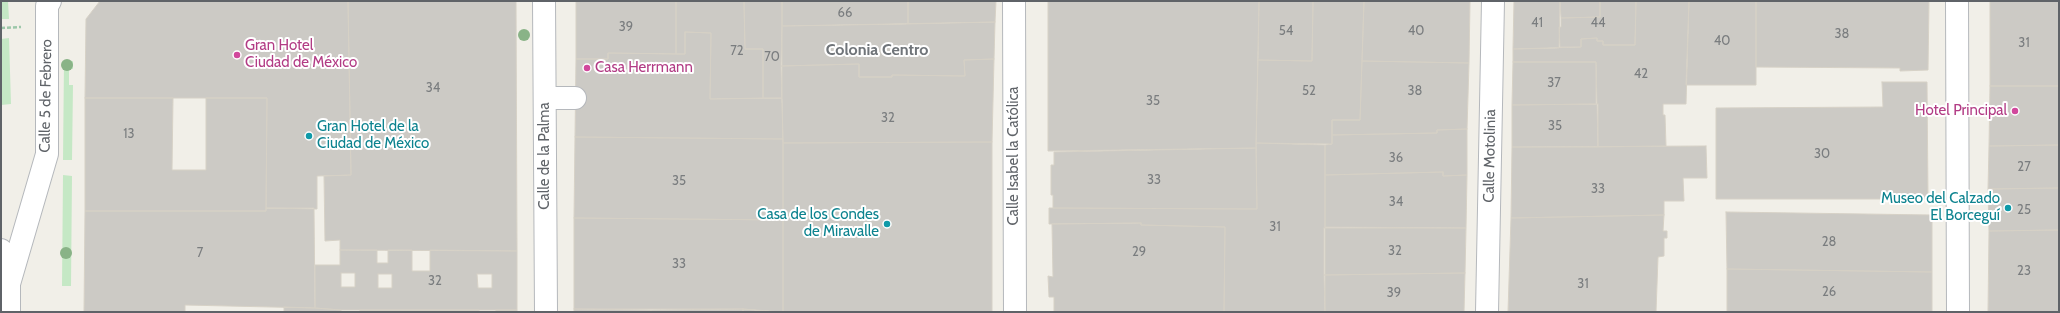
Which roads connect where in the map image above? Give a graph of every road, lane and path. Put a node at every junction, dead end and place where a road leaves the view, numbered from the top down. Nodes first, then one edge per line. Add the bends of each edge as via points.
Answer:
1 (50, 1) edge
2 (544, 1) edge
3 (1014, 1) edge
4 (1493, 1) edge
5 (1957, 1) edge
6 (545, 98) junction
7 (575, 98) dead end
8 (1, 250) edge
9 (9, 284) junction
10 (9, 312) edge
11 (546, 312) edge
12 (1015, 312) edge
13 (1487, 312) edge
14 (1958, 312) edge

1 - 9 street, Calle 5 de Febrero via 47,6 47,154
2 - 6 street, Calle de la Palma
3 - 12 street, Calle Isabel la Católica
4 - 13 street, Calle Motolinia
5 - 14 street
6 - 7 street
6 - 11 street, Calle de la Palma
8 - 9 street
9 - 10 street

